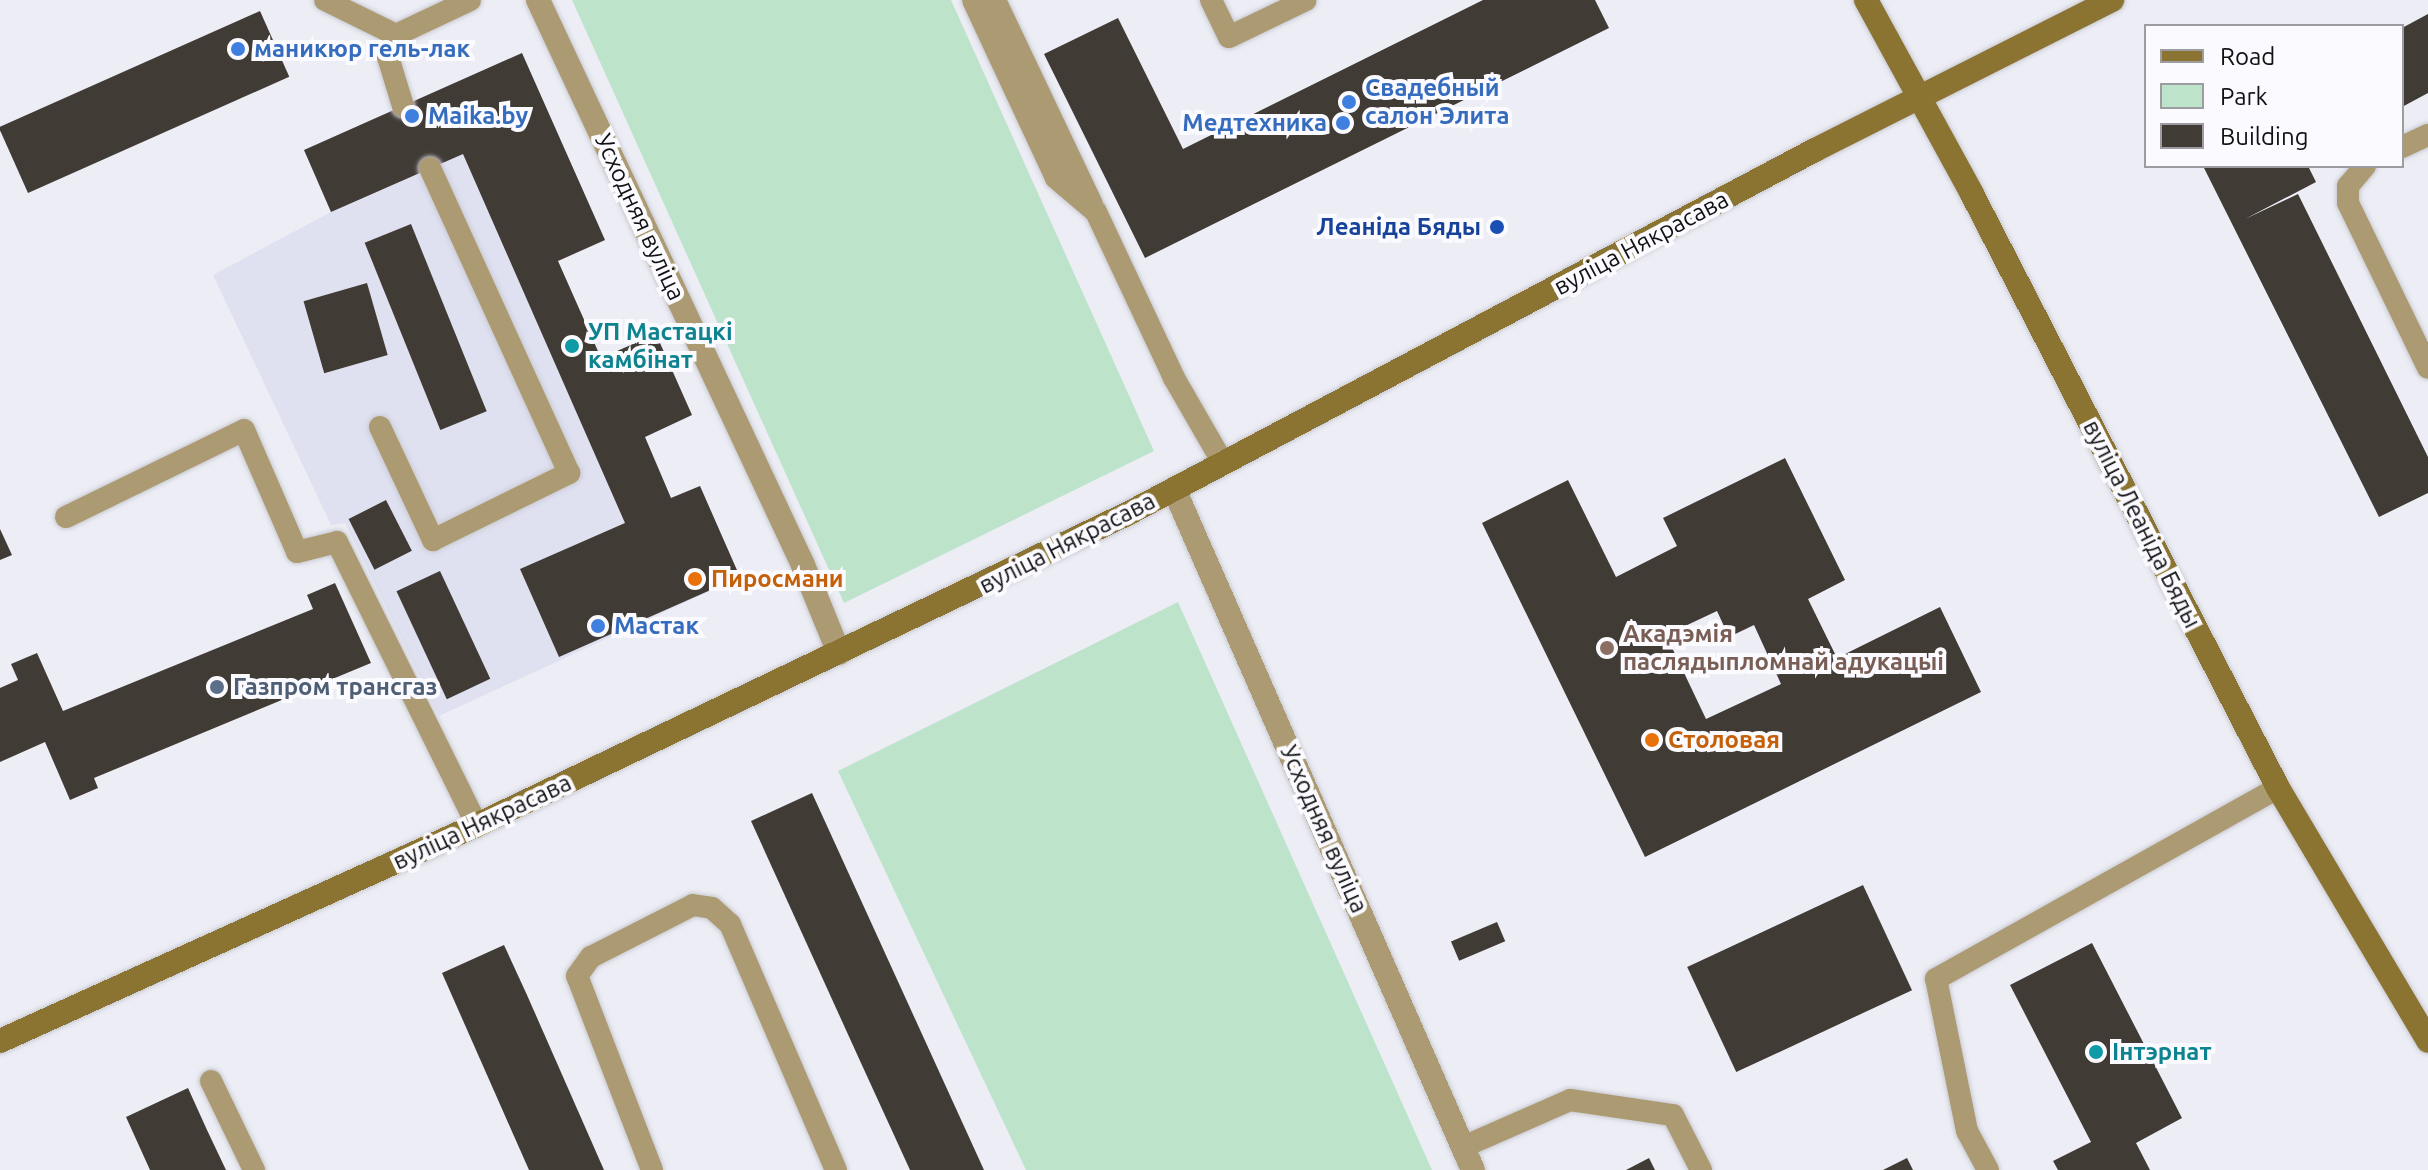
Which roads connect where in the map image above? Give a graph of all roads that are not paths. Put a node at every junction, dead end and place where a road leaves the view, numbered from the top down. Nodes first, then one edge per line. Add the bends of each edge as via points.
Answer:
1 (325, 0) edge
2 (470, 0) edge
3 (538, 0) edge
4 (973, 0) edge
5 (995, 0) edge
6 (1211, 0) edge
7 (1306, 0) edge
8 (1866, 0) edge
9 (2112, 0) edge
10 (396, 35) junction
11 (1919, 97) junction
12 (403, 106) dead end
13 (2428, 135) edge
14 (2404, 146) edge
15 (430, 168) dead end
16 (2363, 168) edge
17 (1096, 212) junction
18 (2428, 368) edge
19 (380, 427) dead end
20 (1223, 463) junction
21 (1174, 489) junction
22 (66, 517) dead end
23 (839, 653) junction
24 (2278, 788) junction
25 (477, 825) junction
26 (0, 1041) edge
27 (2428, 1041) edge
28 (211, 1081) dead end
29 (1463, 1147) junction
30 (254, 1170) edge
31 (652, 1170) edge
32 (836, 1170) edge
33 (1473, 1170) edge
34 (1701, 1170) edge
35 (1988, 1170) edge

1 - 10 lane
2 - 10 lane
3 - 23 street, Усходняя вуліца via 803,565
4 - 17 lane via 1056,178
5 - 17 lane
6 - 7 lane via 1229,37
8 - 11 main road, вуліца Леаніда Бяды
9 - 11 main road, вуліца Някрасава
10 - 12 lane via 388,57
11 - 20 main road, вуліца Някрасава
11 - 24 main road, вуліца Леаніда Бяды
13 - 14 lane
15 - 19 lane via 569,473 433,540
16 - 18 lane via 2348,186 2348,203
17 - 20 lane via 1174,378
20 - 21 main road, вуліца Някрасава
21 - 23 main road, вуліца Някрасава
21 - 29 street, Усходняя вуліца
22 - 25 lane via 244,430 297,552 337,542
23 - 25 main road, вуліца Някрасава
24 - 27 main road, вуліца Леаніда Бяды
24 - 35 lane via 1936,979 1967,1131
25 - 26 main road, вуліца Някрасава
28 - 30 lane
29 - 33 street, Усходняя вуліца
29 - 34 lane via 1570,1100 1673,1115
31 - 32 lane via 577,976 591,957 693,905 712,908 730,924

